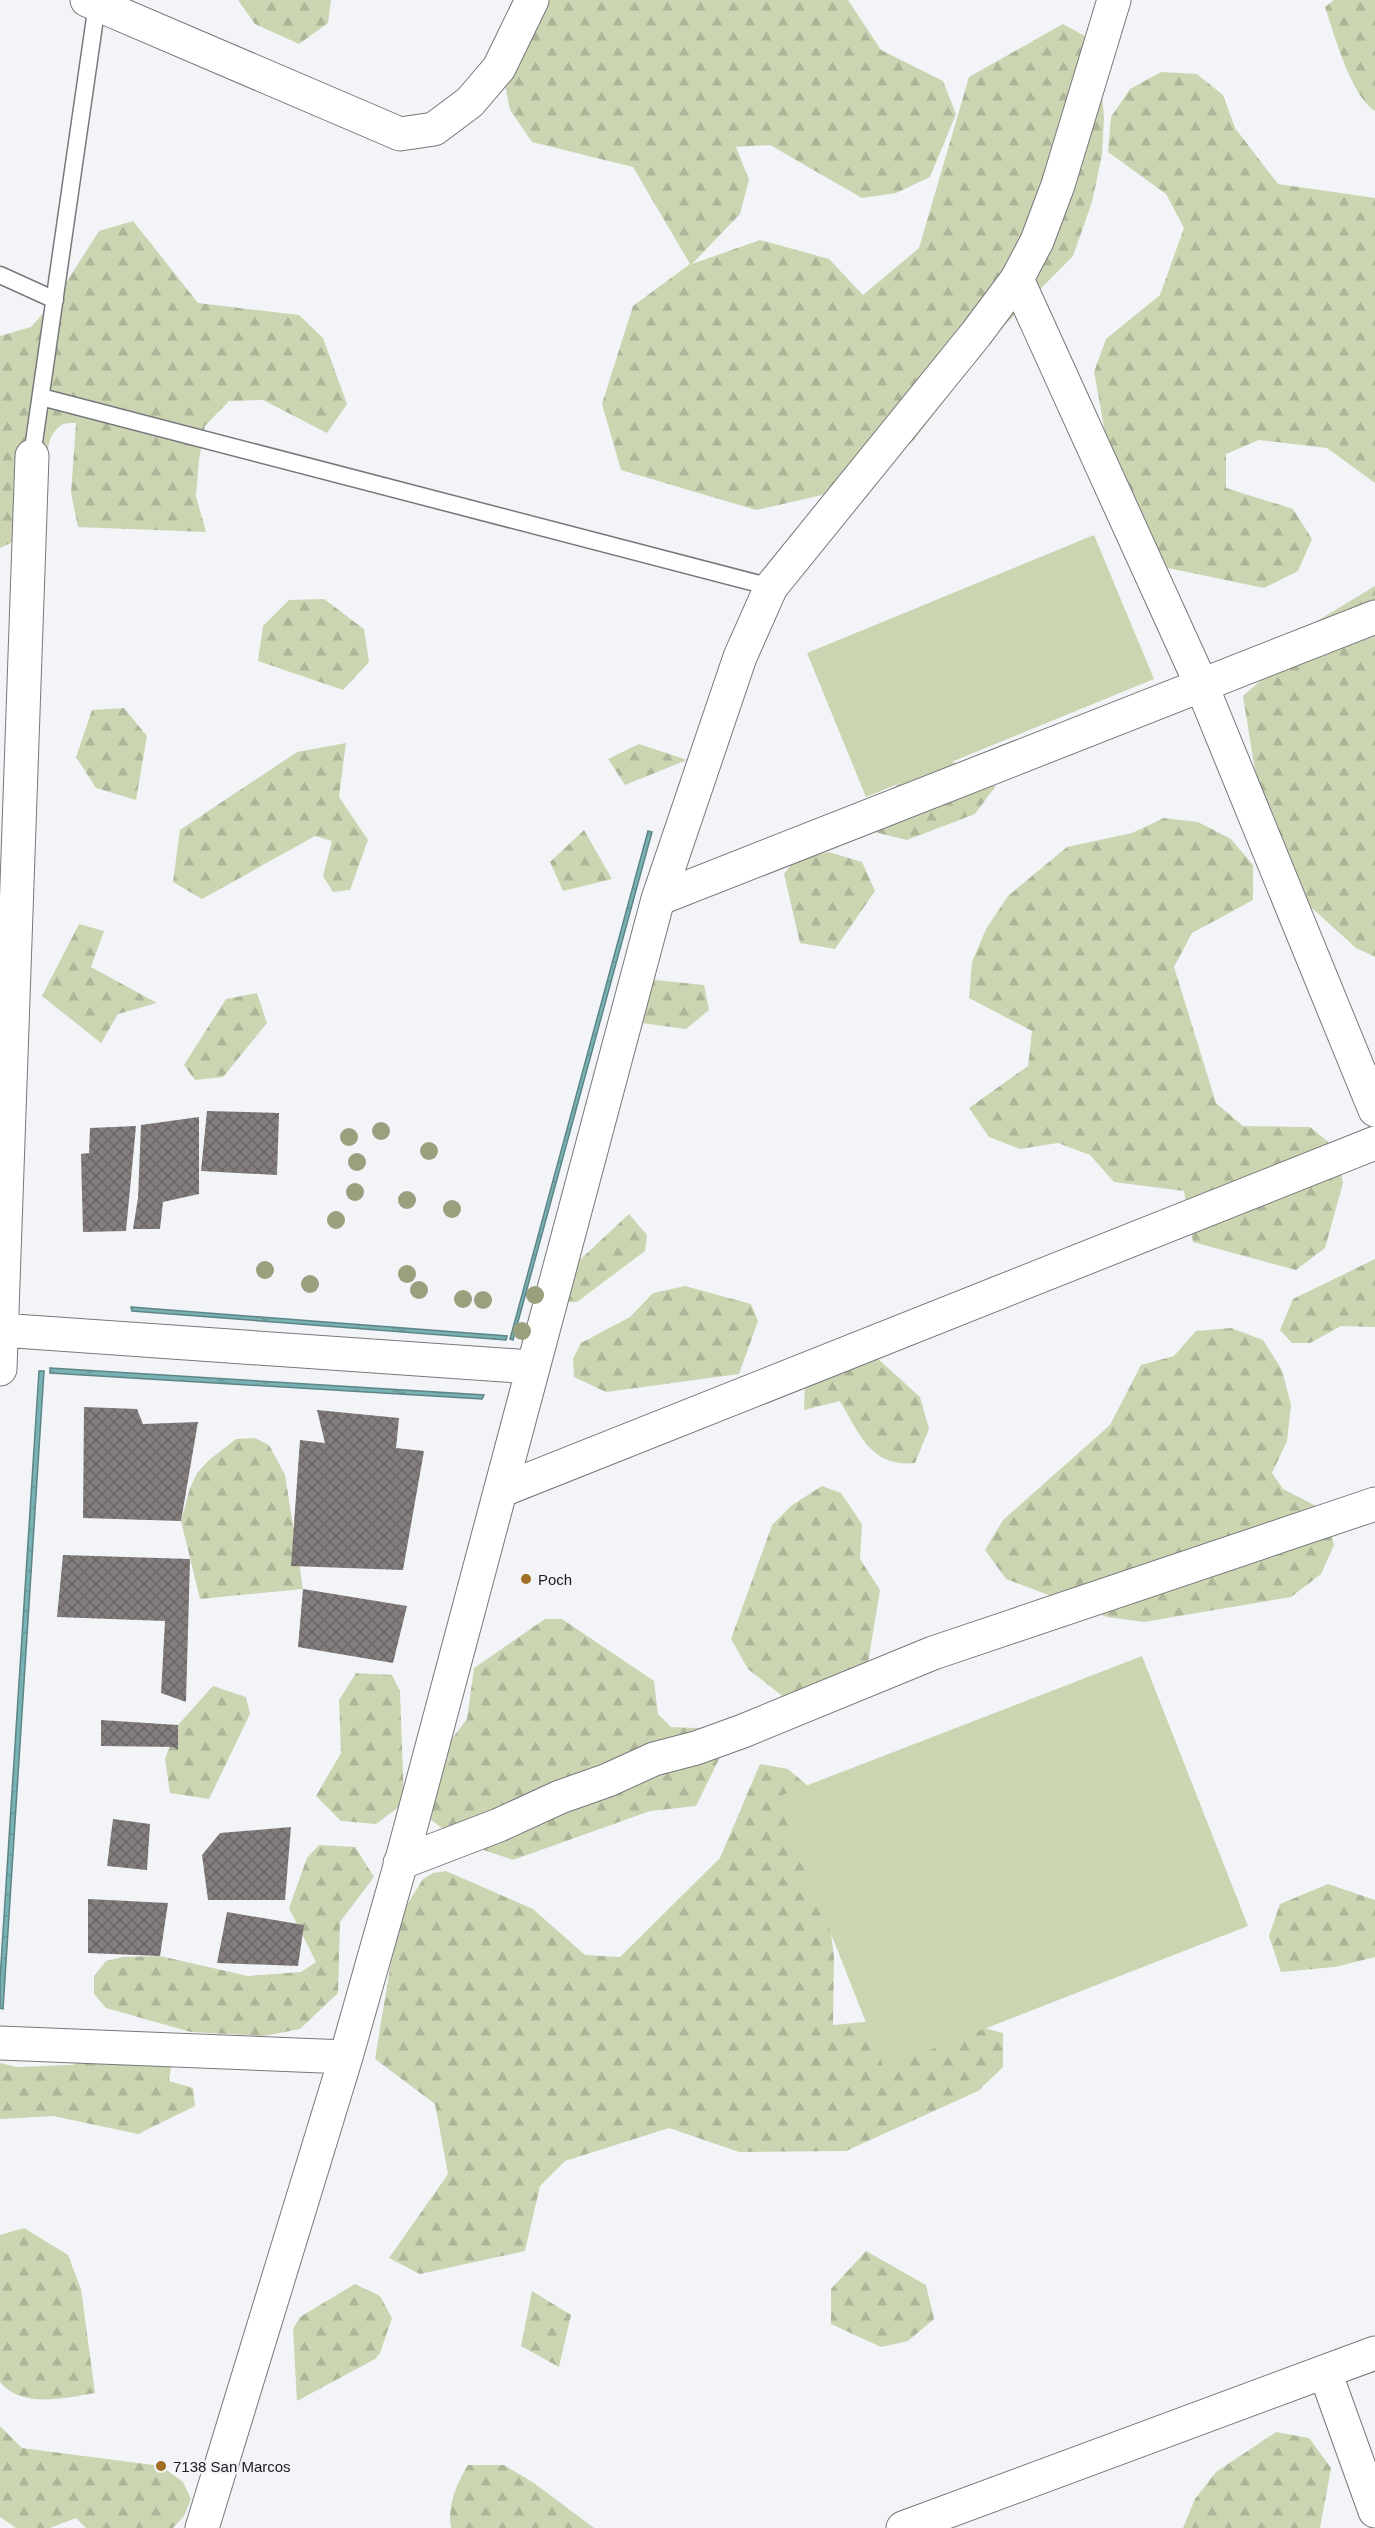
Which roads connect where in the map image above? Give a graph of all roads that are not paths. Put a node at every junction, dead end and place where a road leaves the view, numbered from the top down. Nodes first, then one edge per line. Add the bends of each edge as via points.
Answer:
1 (532, 0) edge
2 (1113, 0) edge
3 (92, 2) edge
4 (0, 275) edge
5 (1017, 279) junction
6 (55, 300) junction
7 (41, 397) junction
8 (32, 456) joint
9 (771, 586) junction
10 (1375, 617) edge
11 (1201, 684) junction
12 (658, 898) junction
13 (1375, 1110) edge
14 (1375, 1143) edge
15 (1, 1330) edge
16 (531, 1367) junction
17 (0, 1369) edge
18 (500, 1491) junction
19 (1375, 1504) edge
20 (400, 1863) junction
21 (0, 2043) edge
22 (345, 2057) junction
23 (1375, 2354) edge
24 (1325, 2372) junction
25 (1375, 2511) edge
26 (202, 2528) edge
27 (903, 2528) edge

1 - 3 street via 499,68 470,102 434,129 400,134
2 - 5 street via 1058,185 1037,241
3 - 6 lane
4 - 6 lane
5 - 9 street
5 - 11 street
6 - 7 lane
7 - 8 lane
7 - 9 lane
8 - 15 street
9 - 12 street via 740,657
10 - 11 street
11 - 12 street
11 - 13 street
12 - 16 street
14 - 18 street
15 - 16 street
15 - 17 street
16 - 18 street
18 - 20 street
19 - 20 street via 933,1653 742,1731 654,1759
20 - 22 street
21 - 22 street
22 - 26 street
23 - 24 street
24 - 25 street
24 - 27 street

